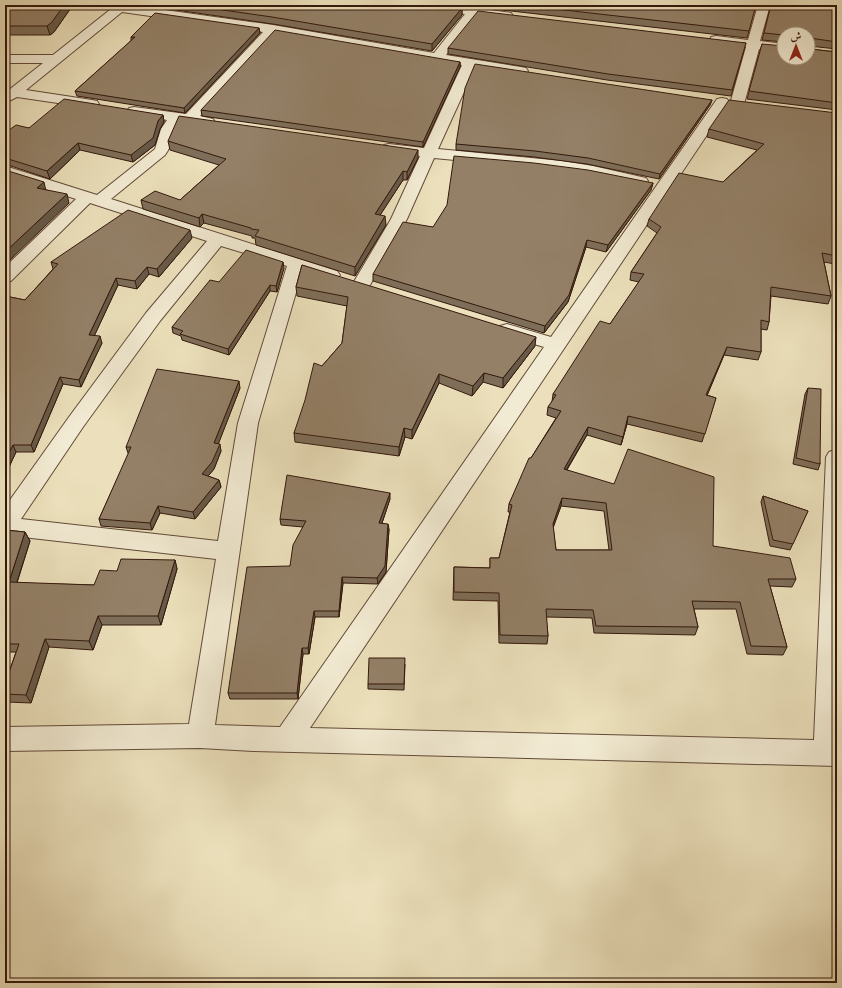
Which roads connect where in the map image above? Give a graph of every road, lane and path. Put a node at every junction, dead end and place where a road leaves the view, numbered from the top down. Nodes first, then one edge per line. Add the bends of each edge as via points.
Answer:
1 (419, 5) edge
2 (764, 5) edge
3 (121, 6) edge
4 (477, 9) edge
5 (522, 18) edge
6 (273, 29) junction
7 (708, 40) edge
8 (754, 45) junction
9 (776, 47) edge
10 (437, 57) junction
11 (5, 59) edge
12 (56, 59) junction
13 (470, 63) junction
14 (531, 73) edge
15 (10, 96) edge
16 (722, 102) junction
17 (752, 106) edge
18 (108, 107) edge
19 (123, 109) edge
20 (183, 118) junction
21 (219, 124) edge
22 (377, 146) edge
23 (429, 154) junction
24 (5, 171) edge
25 (664, 187) junction
26 (92, 199) junction
27 (218, 239) junction
28 (296, 264) junction
29 (5, 277) edge
30 (489, 324) edge
31 (557, 345) junction
32 (837, 457) edge
33 (5, 525) edge
34 (228, 551) junction
35 (200, 736) junction
36 (5, 739) edge
37 (287, 739) junction
38 (832, 753) edge

1 - 4 street
2 - 8 street
3 - 6 street
3 - 12 street
4 - 5 street
4 - 10 street
6 - 10 street
6 - 20 street
7 - 8 street
8 - 9 street
8 - 16 street
10 - 13 street
11 - 12 street
12 - 15 street
13 - 14 street
13 - 23 street
15 - 18 street
16 - 17 street
16 - 25 street
19 - 20 street
20 - 21 street
20 - 26 street via 168,129 160,152
22 - 23 street
23 - 25 street via 561,166
23 - 28 street via 368,287
24 - 26 street
25 - 31 street
26 - 27 street
26 - 29 street
27 - 28 street
27 - 33 street via 153,317
28 - 34 street via 248,423
30 - 31 street
31 - 37 street
32 - 38 street
33 - 34 street
34 - 35 street
35 - 36 street
35 - 37 street
37 - 38 street

